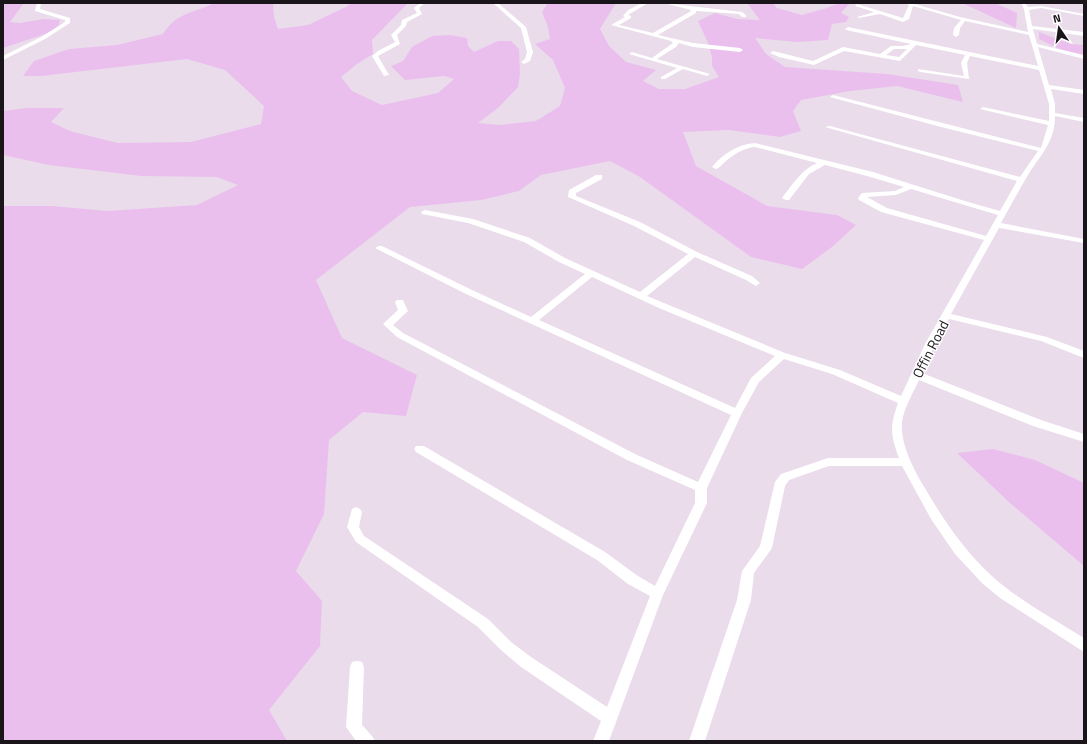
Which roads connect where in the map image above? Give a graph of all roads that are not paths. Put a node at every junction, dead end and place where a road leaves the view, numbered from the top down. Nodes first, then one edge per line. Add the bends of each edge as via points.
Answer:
1 (39, 3) edge
2 (423, 3) edge
3 (462, 3) edge
4 (471, 3) edge
5 (496, 3) edge
6 (646, 3) edge
7 (666, 3) edge
8 (908, 4) edge
9 (857, 5) dead end
10 (1024, 6) edge
11 (694, 9) junction
12 (878, 13) junction
13 (1084, 15) edge
14 (744, 16) dead end
15 (859, 18) dead end
16 (964, 19) junction
17 (848, 29) dead end
18 (1030, 31) junction
19 (1084, 34) edge
20 (654, 35) junction
21 (956, 35) dead end
22 (673, 40) junction
23 (913, 45) junction
24 (1035, 45) junction
25 (740, 50) dead end
26 (773, 53) dead end
27 (968, 53) junction
28 (632, 54) dead end
29 (880, 56) junction
30 (1084, 57) edge
31 (3, 58) edge
32 (653, 59) junction
33 (524, 62) dead end
34 (681, 68) junction
35 (1042, 69) junction
36 (920, 70) dead end
37 (707, 74) dead end
38 (386, 75) dead end
39 (663, 78) dead end
40 (1048, 87) junction
41 (1084, 92) edge
42 (834, 97) dead end
43 (983, 109) dead end
44 (1053, 114) junction
45 (1084, 120) edge
46 (1052, 124) junction
47 (828, 127) dead end
48 (1042, 150) junction
49 (824, 163) junction
50 (716, 167) dead end
51 (599, 177) dead end
52 (1022, 180) junction
53 (910, 187) junction
54 (786, 198) dead end
55 (425, 212) dead end
56 (1003, 214) junction
57 (997, 225) junction
58 (989, 238) junction
59 (1084, 241) edge
60 (379, 248) dead end
61 (694, 254) junction
62 (591, 273) junction
63 (756, 283) dead end
64 (641, 296) junction
65 (400, 302) dead end
66 (947, 316) junction
67 (533, 320) junction
68 (782, 355) junction
69 (1084, 355) edge
70 (916, 375) junction
71 (904, 401) junction
72 (737, 413) junction
73 (1084, 438) edge
74 (420, 449) dead end
75 (906, 462) junction
76 (701, 488) junction
77 (356, 512) dead end
78 (657, 594) junction
79 (1084, 646) edge
80 (357, 667) dead end
81 (610, 718) junction
82 (367, 741) edge
83 (601, 741) edge
84 (697, 741) edge

1 - 31 street via 37,10 68,19 67,23 20,51
2 - 38 street via 416,8 420,13 404,21 404,25 394,35 398,43 375,56
3 - 4 street
5 - 33 street via 523,27 530,52 528,60
6 - 20 street via 630,11 625,16 629,17 614,25
7 - 11 street
8 - 12 street via 905,20
8 - 16 street
9 - 12 street
10 - 13 street
10 - 18 street, Offin Road
11 - 14 street via 740,13
11 - 20 street via 688,16
12 - 15 street
16 - 18 street
16 - 21 street via 957,28
17 - 23 street
18 - 19 street
18 - 24 street, Offin Road
20 - 22 street
22 - 25 street
22 - 32 street via 676,43 674,46
23 - 27 street
23 - 29 street via 893,47
23 - 29 street via 900,59
24 - 30 street
24 - 35 street, Offin Road
26 - 29 street via 814,63 842,49
27 - 35 street
27 - 36 street via 964,63 967,78
28 - 32 street
32 - 34 street
34 - 37 street
34 - 39 street
35 - 40 street, Offin Road
40 - 41 street
40 - 44 street, Offin Road
42 - 48 street
43 - 46 street
44 - 45 street
44 - 46 street, Offin Road
46 - 48 street, Offin Road
47 - 52 street
48 - 52 street, Offin Road
49 - 50 street via 752,144 725,157
49 - 53 street
49 - 54 street via 802,177
51 - 61 street via 572,192 572,197 637,224
52 - 56 street, Offin Road
53 - 56 street
53 - 58 street via 892,193 864,195 862,198 884,210
55 - 62 street via 470,221 513,234
56 - 57 street, Offin Road
57 - 58 street, Offin Road
57 - 59 street
58 - 66 street, Offin Road
60 - 67 street
61 - 63 street
61 - 64 street
62 - 64 street
62 - 67 street
64 - 68 street
65 - 76 street via 403,311 388,324 400,335 631,457
66 - 69 street via 1044,339
66 - 70 street, Offin Road via 930,344
67 - 72 street
68 - 71 street via 836,372
68 - 72 street via 755,380
70 - 71 street, Offin Road
70 - 73 street via 1037,423
71 - 75 street, Offin Road via 897,422 897,431
72 - 76 street
74 - 78 street via 601,556
75 - 79 street, Offin Road via 935,516 973,565 1005,594
75 - 84 street via 828,462 782,480 766,548 748,571 744,600
76 - 78 street via 700,503
77 - 81 street via 353,527 360,539 483,623 526,662
78 - 81 street
80 - 82 street via 354,727
81 - 83 street

